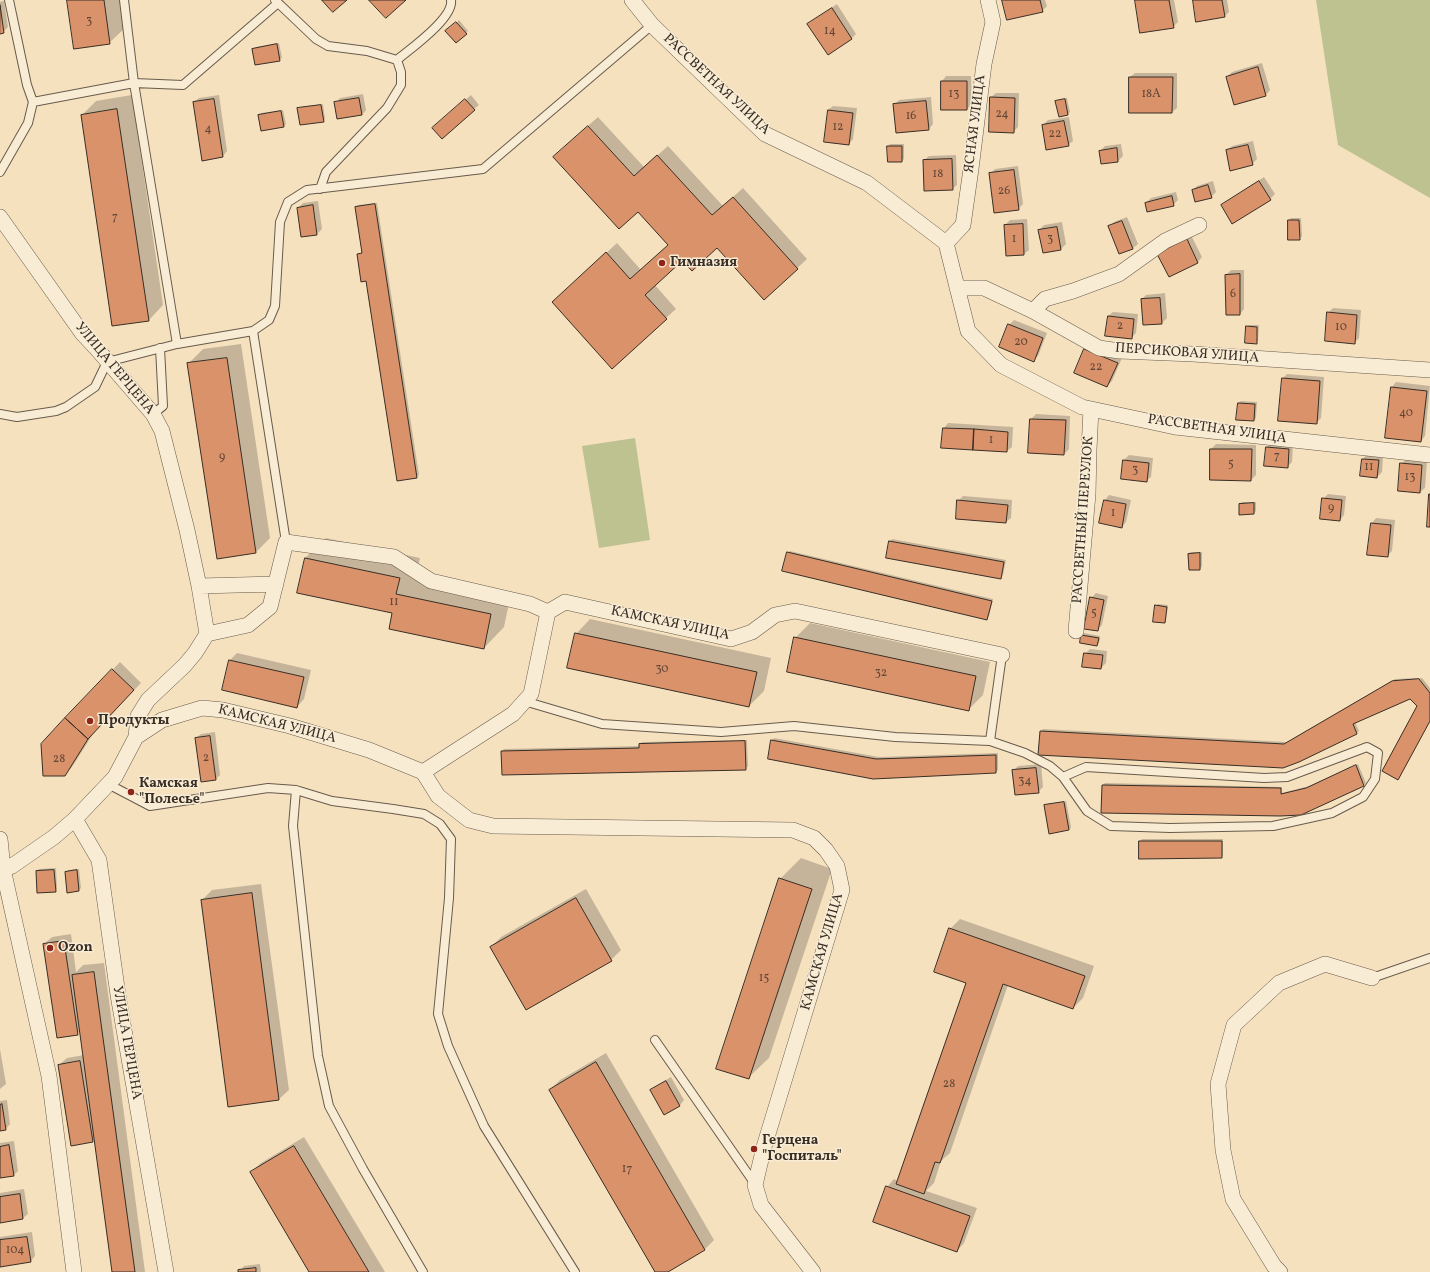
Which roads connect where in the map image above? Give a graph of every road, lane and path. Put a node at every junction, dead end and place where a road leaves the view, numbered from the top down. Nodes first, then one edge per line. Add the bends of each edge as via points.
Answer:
1 (9, 0) edge
2 (124, 0) edge
3 (451, 0) edge
4 (632, 0) edge
5 (988, 0) edge
6 (276, 2) edge
7 (652, 25) junction
8 (397, 60) junction
9 (134, 83) junction
10 (33, 102) junction
11 (0, 172) edge
12 (320, 189) junction
13 (0, 217) edge
14 (1199, 225) dead end
15 (946, 243) junction
16 (957, 288) junction
17 (1033, 311) junction
18 (253, 331) junction
19 (177, 344) junction
20 (160, 348) junction
21 (107, 362) junction
22 (1430, 370) edge
23 (1091, 409) junction
24 (0, 414) edge
25 (153, 414) junction
26 (1430, 455) edge
27 (286, 542) junction
28 (276, 584) junction
29 (200, 586) junction
30 (548, 612) junction
31 (1076, 631) dead end
32 (206, 634) junction
33 (1002, 655) joint
34 (524, 701) junction
35 (136, 737) junction
36 (990, 740) junction
37 (423, 772) junction
38 (1063, 777) junction
39 (108, 784) junction
40 (296, 790) junction
41 (75, 819) junction
42 (0, 839) edge
43 (1, 870) edge
44 (1430, 958) edge
45 (1372, 978) joint
46 (655, 1040) dead end
47 (755, 1185) junction
48 (74, 1272) edge
49 (166, 1272) edge
50 (423, 1272) edge
51 (575, 1272) edge
52 (813, 1272) edge
53 (1280, 1272) edge

1 - 10 lane
2 - 9 lane
3 - 8 lane via 452,4 440,24
4 - 7 street, РАССВЕТНАЯ УЛИЦА
5 - 15 street, ЯСНАЯ УЛИЦА via 993,22 984,64 963,225
6 - 8 lane via 316,39 328,46 367,51
6 - 9 lane via 182,85
7 - 12 lane via 483,169
7 - 15 street, РАССВЕТНАЯ УЛИЦА via 765,134 867,183
8 - 12 lane via 401,72 401,85 388,108 326,172
9 - 10 lane
9 - 19 lane
10 - 11 lane via 28,122
12 - 18 lane via 307,190 288,202 280,222 275,306 269,320
13 - 21 street, УЛИЦА ГЕРЦЕНА via 82,333
14 - 17 street via 1165,241 1119,274 1045,299
15 - 16 street, РАССВЕТНАЯ УЛИЦА
16 - 17 street, ПЕРСИКОВАЯ УЛИЦА via 984,288
16 - 23 street, РАССВЕТНАЯ УЛИЦА via 968,331 1002,365
17 - 22 street, ПЕРСИКОВАЯ УЛИЦА via 1099,348 1119,351
18 - 19 lane
18 - 27 lane
19 - 20 lane
20 - 21 lane
20 - 25 lane via 163,406
21 - 24 lane via 95,387 66,407 17,417
21 - 25 street, УЛИЦА ГЕРЦЕНА
23 - 26 street, РАССВЕТНАЯ УЛИЦА via 1175,428
23 - 31 street, РАССВЕТНЫЙ ПЕРЕУЛОК via 1088,494
25 - 29 street, УЛИЦА ГЕРЦЕНА via 162,431
27 - 28 street
27 - 30 street via 394,557 431,581 530,604
28 - 29 street
28 - 32 street via 270,607 248,625
29 - 32 street, УЛИЦА ГЕРЦЕНА
30 - 33 street, КАМСКАЯ УЛИЦА via 565,602 731,639 752,632 775,615 795,611
30 - 34 street via 530,694
32 - 35 street via 185,665 148,700 138,716
33 - 36 lane
34 - 36 lane via 602,724 721,732 794,726 895,737
34 - 37 street via 513,714
35 - 37 street, КАМСКАЯ УЛИЦА via 162,720 202,708 223,710 297,728 369,750
35 - 39 street, КАМСКАЯ УЛИЦА
36 - 38 lane via 1025,753 1050,766
37 - 47 street, КАМСКАЯ УЛИЦА via 438,796 469,820 493,826 794,830 814,838 826,850 837,866 842,890 764,1146
38 - 38 lane via 1088,811 1111,826 1273,826 1332,813 1363,797 1375,779 1378,753 1367,747 1287,777 1264,778 1086,767
39 - 40 lane via 150,806 268,788
39 - 41 street, КАМСКАЯ УЛИЦА
40 - 50 lane via 293,826 318,1056 328,1106
40 - 51 lane via 332,801 424,814 440,824 451,839 449,898 438,1014 448,1046 484,1126
41 - 43 street, КАМСКАЯ УЛИЦА via 30,854
41 - 49 street, УЛИЦА ГЕРЦЕНА via 99,860 118,995
42 - 43 street
43 - 48 street via 49,1076
44 - 45 lane
45 - 53 street via 1325,964 1279,983 1234,1025 1218,1084 1223,1150 1233,1199
46 - 47 lane
47 - 52 street, КАМСКАЯ УЛИЦА via 761,1205

